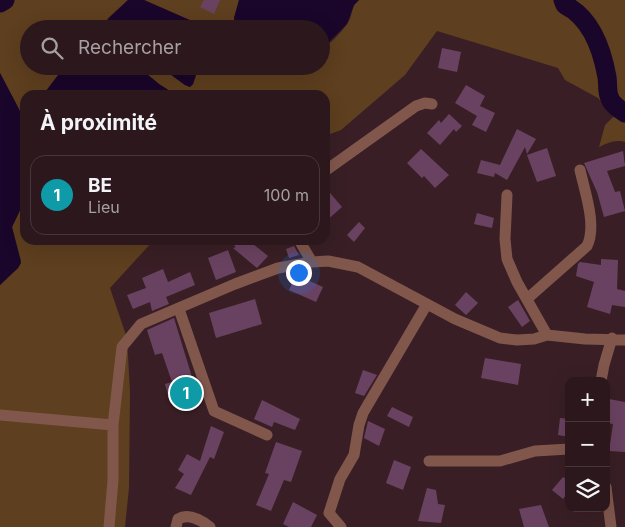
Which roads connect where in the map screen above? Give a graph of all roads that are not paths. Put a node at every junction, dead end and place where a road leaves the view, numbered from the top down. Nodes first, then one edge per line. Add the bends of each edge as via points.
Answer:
1 (432, 104) dead end
2 (330, 167) edge
3 (580, 170) dead end
4 (507, 196) dead end
5 (302, 245) edge
6 (312, 262) junction
7 (528, 299) junction
8 (427, 304) junction
9 (179, 309) junction
10 (547, 335) junction
11 (612, 338) junction
12 (625, 340) edge
13 (602, 377) edge
14 (0, 415) edge
15 (113, 424) junction
16 (267, 435) dead end
17 (529, 448) dead end
18 (565, 448) edge
19 (565, 448) edge
20 (429, 461) dead end
21 (609, 512) edge
22 (109, 527) edge
23 (176, 527) edge
24 (210, 527) edge
25 (341, 527) edge
26 (611, 527) edge

1 - 2 street via 416,106
3 - 7 street via 592,226 591,238 587,246
4 - 7 street via 507,259
5 - 6 street
6 - 8 street via 328,261 358,267
6 - 9 street via 278,268
7 - 10 street
8 - 10 street via 500,338 534,339
8 - 25 street via 363,413 354,455 340,479 329,513
9 - 15 street via 141,324 122,347
9 - 16 street via 214,411
10 - 11 street
11 - 12 street
11 - 13 street
14 - 15 street
15 - 22 street
17 - 18 street
19 - 20 street via 535,451 500,461
21 - 26 street
23 - 24 street via 178,519 183,516 195,518

